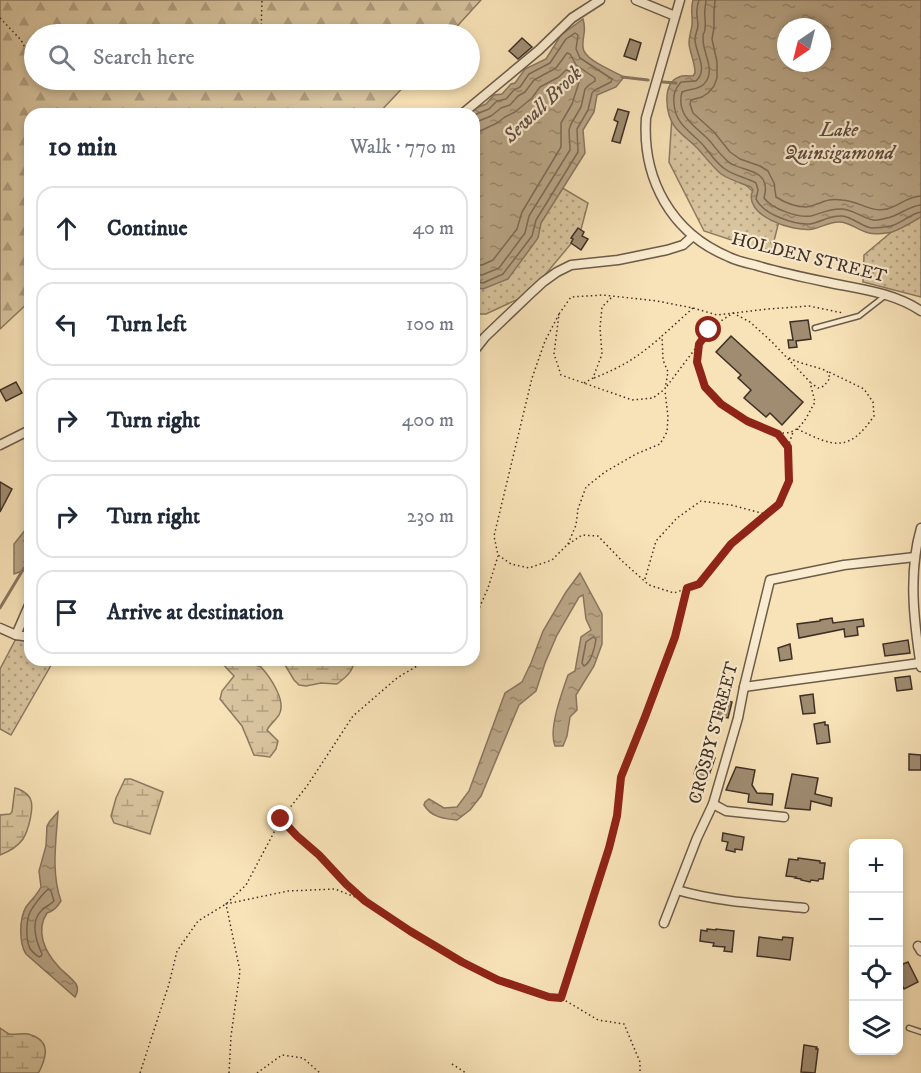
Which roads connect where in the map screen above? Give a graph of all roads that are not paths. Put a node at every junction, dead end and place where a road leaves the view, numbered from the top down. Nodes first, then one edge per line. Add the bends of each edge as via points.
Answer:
1 (600, 0) edge
2 (636, 0) edge
3 (680, 0) edge
4 (675, 16) junction
5 (469, 108) edge
6 (693, 236) junction
7 (887, 295) junction
8 (921, 311) edge
9 (815, 328) dead end
10 (480, 343) edge
11 (24, 433) edge
12 (0, 445) edge
13 (921, 528) edge
14 (915, 557) junction
15 (24, 617) edge
16 (0, 628) edge
17 (16, 635) junction
18 (24, 636) edge
19 (920, 663) edge
20 (921, 668) edge
21 (744, 687) junction
22 (713, 804) junction
23 (784, 817) dead end
24 (676, 890) junction
25 (804, 908) dead end
26 (664, 923) dead end
27 (909, 1028) dead end
28 (921, 1032) edge

1 - 5 street via 572,18
2 - 4 street
3 - 4 street, HOLDEN STREET
4 - 6 street, HOLDEN STREET via 645,130 656,186 673,215
6 - 7 street, HOLDEN STREET via 729,258
6 - 10 street via 683,245 667,250 571,265 557,272
7 - 8 street, HOLDEN STREET
7 - 9 lane via 859,316
11 - 12 street
13 - 14 street
14 - 19 street
14 - 21 street, CROSBY STREET via 844,565 770,580
15 - 17 street
16 - 17 street
17 - 18 street
19 - 20 street
19 - 21 street
21 - 22 street, CROSBY STREET
22 - 23 street via 726,811
22 - 24 street, CROSBY STREET
24 - 25 street
24 - 26 street, CROSBY STREET
27 - 28 lane

